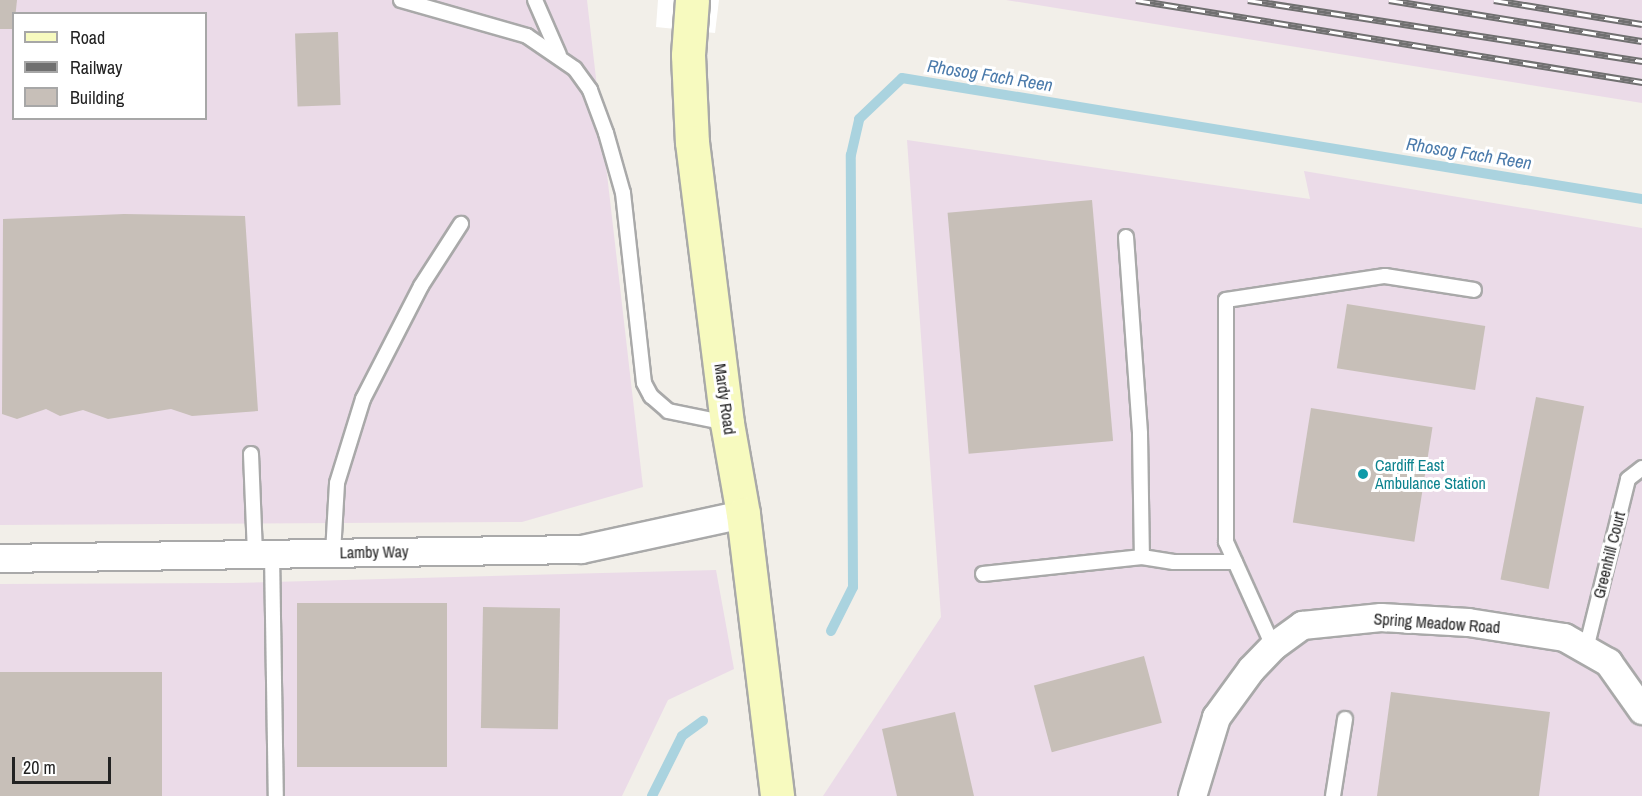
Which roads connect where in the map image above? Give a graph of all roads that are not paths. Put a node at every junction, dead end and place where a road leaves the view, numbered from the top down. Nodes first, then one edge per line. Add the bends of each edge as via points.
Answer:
1 (401, 0) edge
2 (535, 0) edge
3 (692, 0) edge
4 (559, 55) junction
5 (461, 224) dead end
6 (1126, 237) dead end
7 (1474, 290) dead end
8 (727, 423) junction
9 (251, 454) dead end
10 (1642, 468) edge
11 (744, 514) junction
12 (333, 553) junction
13 (264, 554) junction
14 (1142, 557) junction
15 (0, 558) edge
16 (1235, 562) junction
17 (983, 574) dead end
18 (1273, 646) junction
19 (1586, 649) junction
20 (1642, 710) edge
21 (1345, 719) dead end
22 (276, 796) edge
23 (777, 796) edge
24 (1192, 796) edge
25 (1333, 796) edge

1 - 4 lane via 527,36
2 - 4 lane
3 - 8 main road, Mardy Road via 689,108
4 - 8 lane via 590,90 622,193 644,383 651,396 668,411
5 - 12 lane via 421,286 363,399 337,483
6 - 14 lane via 1140,434
7 - 16 lane via 1385,276 1227,300 1226,542
8 - 11 main road, Mardy Road
9 - 13 lane
10 - 19 lane, Greenhill Court via 1628,478
11 - 12 street, Lamby Way via 581,549
11 - 23 main road, Mardy Road
12 - 13 street, Lamby Way
13 - 15 street, Lamby Way
13 - 22 lane
14 - 16 lane via 1174,562
14 - 17 lane
16 - 18 lane
18 - 19 street, Spring Meadow Road via 1302,625 1381,617 1468,622 1564,637
18 - 24 street, Spring Meadow Road via 1216,717
19 - 20 street, Spring Meadow Road via 1608,662
21 - 25 lane

